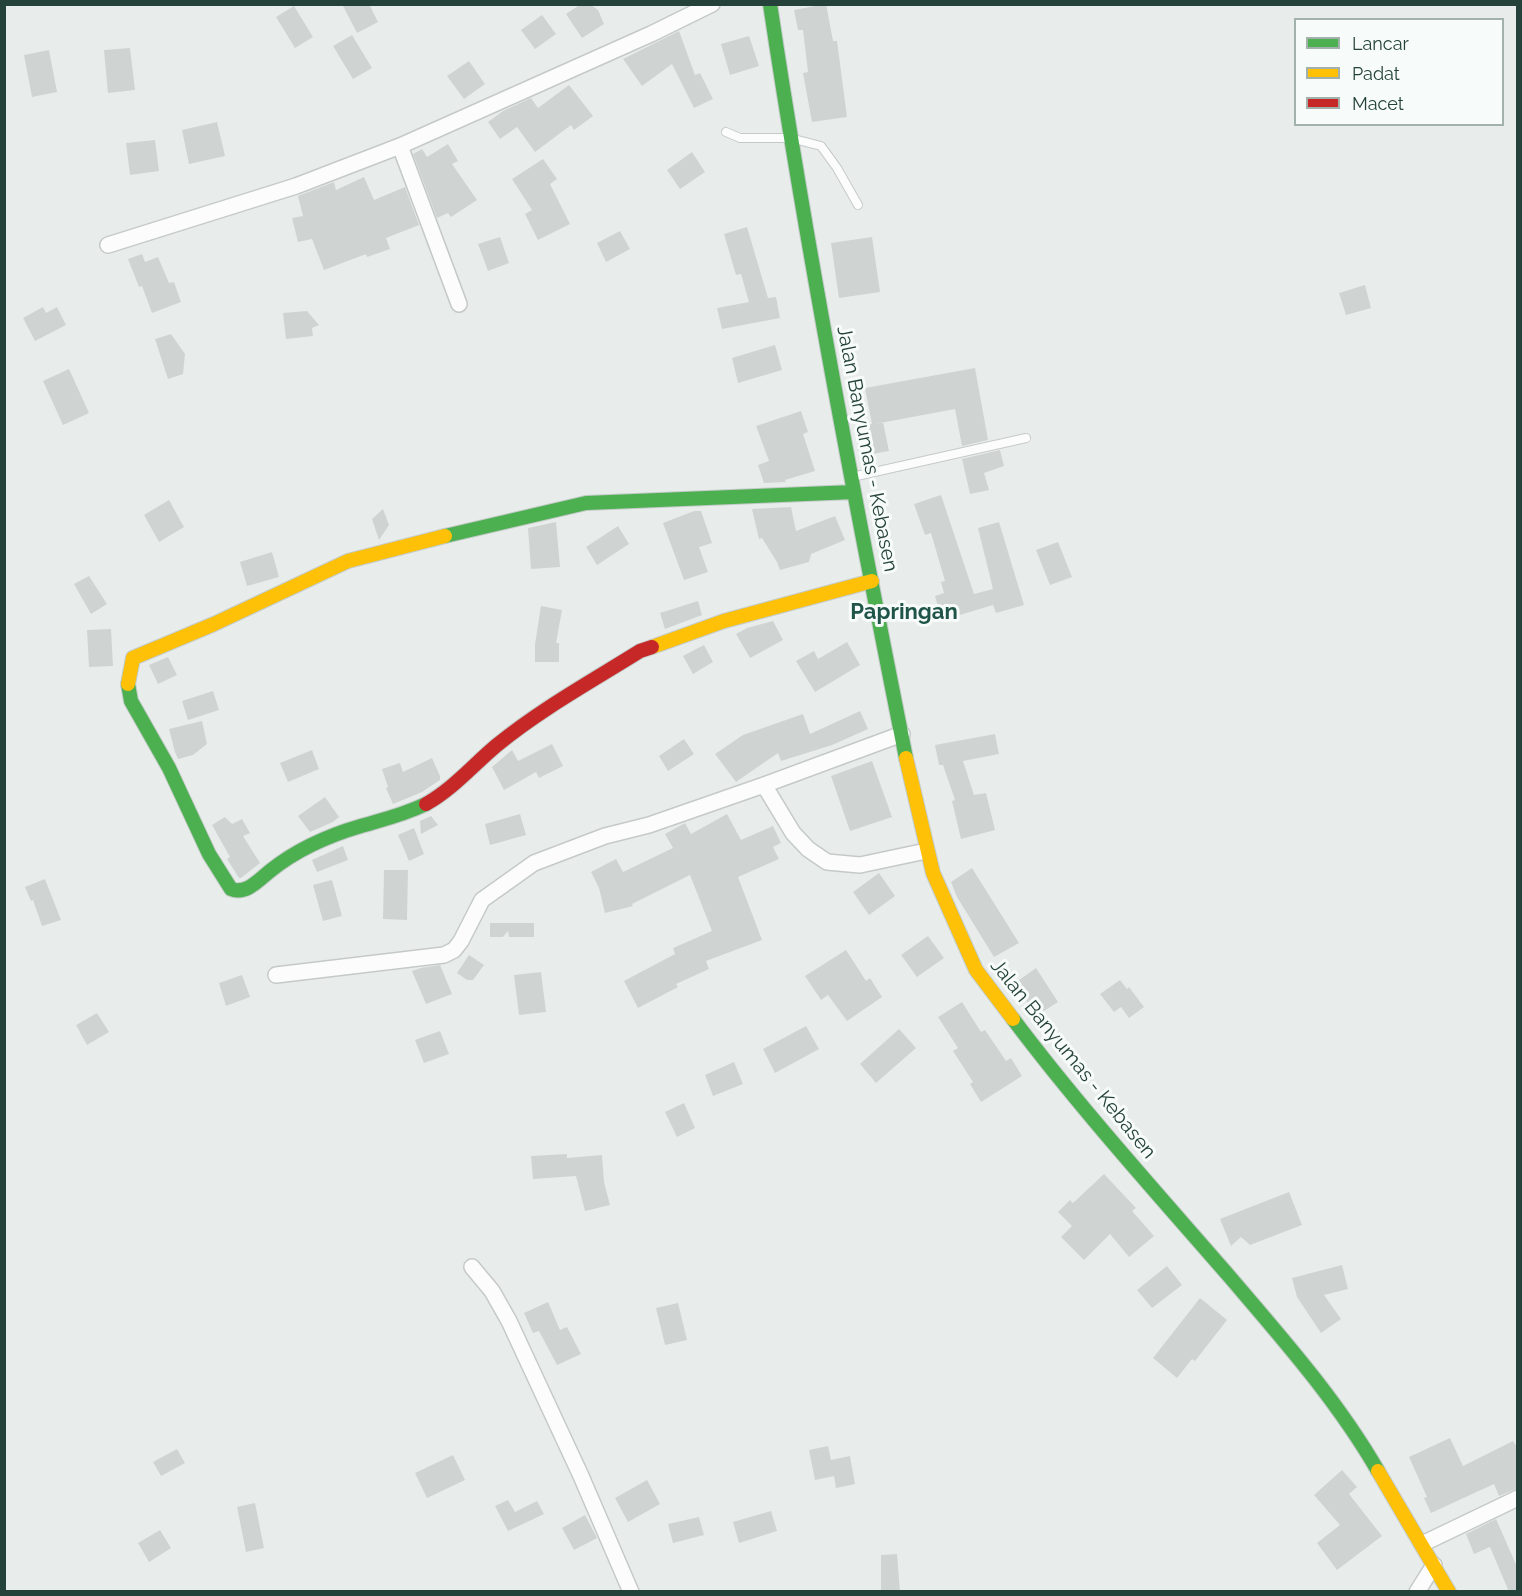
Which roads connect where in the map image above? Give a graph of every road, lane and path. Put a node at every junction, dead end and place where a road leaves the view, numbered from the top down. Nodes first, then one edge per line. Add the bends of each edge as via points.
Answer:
1 (712, 4) edge
2 (771, 4) edge
3 (726, 132) dead end
4 (790, 138) junction
5 (400, 146) junction
6 (858, 205) dead end
7 (108, 245) dead end
8 (459, 304) dead end
9 (1026, 438) dead end
10 (850, 477) junction
11 (854, 492) junction
12 (872, 581) junction
13 (902, 734) junction
14 (764, 785) junction
15 (926, 851) junction
16 (276, 975) dead end
17 (472, 1267) dead end
18 (1518, 1498) edge
19 (1422, 1544) junction
20 (1434, 1565) junction
21 (631, 1592) edge
22 (1417, 1592) edge
23 (1449, 1592) edge

1 - 5 street
2 - 4 main road, Jalan Banyumas - Kebasen
3 - 4 lane via 740,138
4 - 6 lane via 821,146
4 - 10 main road, Jalan Banyumas - Kebasen
5 - 7 street via 296,186
5 - 8 street
9 - 10 lane
10 - 11 main road, Jalan Banyumas - Kebasen
11 - 12 main road, Jalan Banyumas - Kebasen
11 - 12 main road via 585,503 348,561 133,658 127,682 131,701 169,768 209,854 231,889 241,891 320,841 404,815 428,803 449,790 528,722 640,651 724,621
12 - 13 main road, Jalan Banyumas - Kebasen
13 - 14 street
13 - 15 main road, Jalan Banyumas - Kebasen
14 - 15 street via 793,833 826,862 860,865
14 - 16 street via 534,863 482,900 461,941 444,955
15 - 19 main road, Jalan Banyumas - Kebasen via 976,970 1033,1046 1304,1363 1373,1462
17 - 21 street via 509,1321
18 - 19 street
19 - 20 main road, Jalan Banyumas - Kebasen
20 - 22 street
20 - 23 main road, Jalan Banyumas - Kebasen

